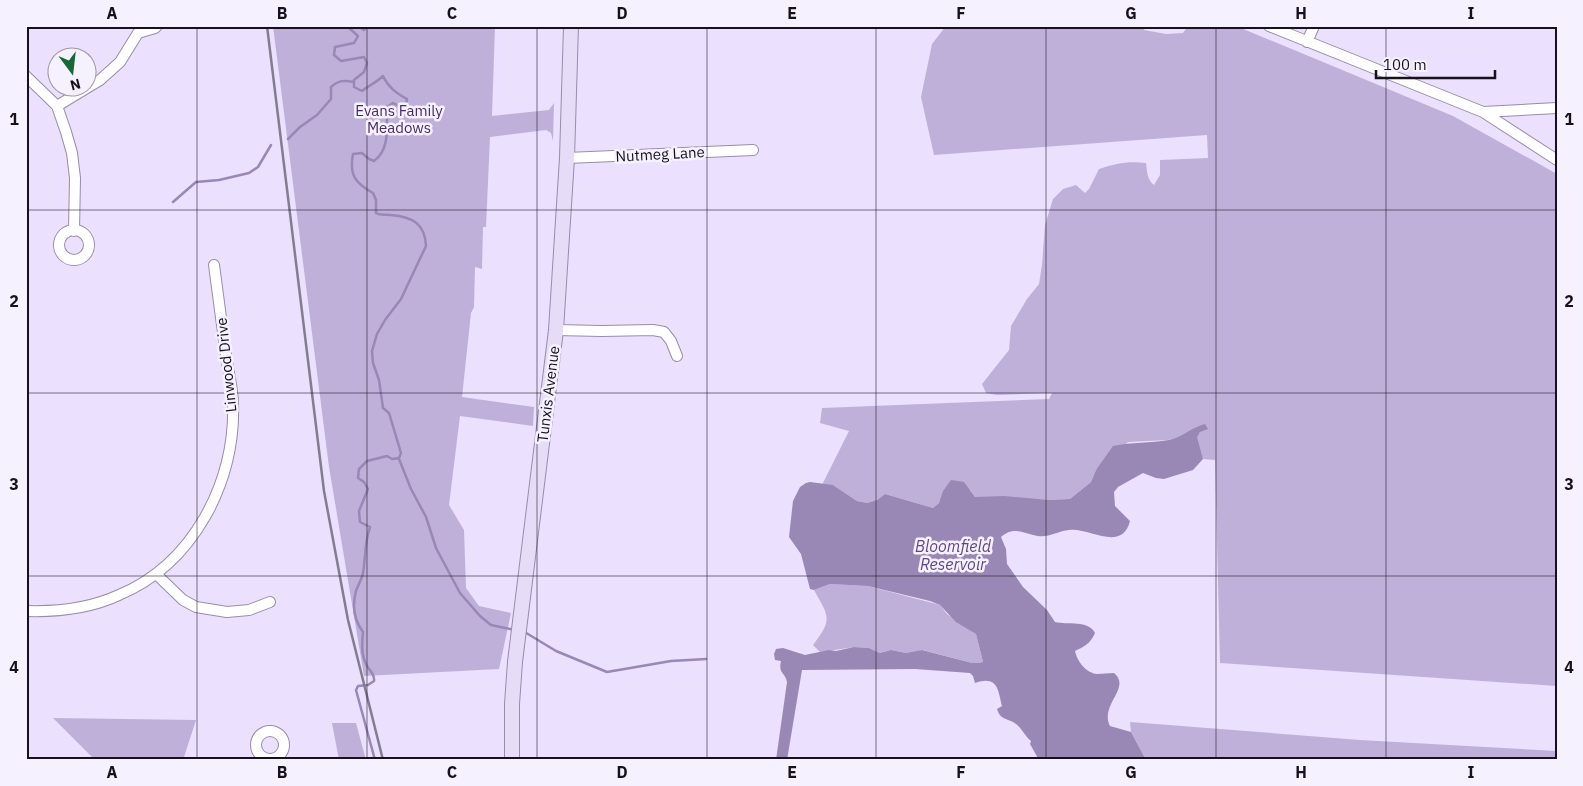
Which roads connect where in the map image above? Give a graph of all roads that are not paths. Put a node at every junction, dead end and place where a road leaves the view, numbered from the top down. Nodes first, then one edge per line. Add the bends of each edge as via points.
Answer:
1 (157, 26) edge
2 (571, 26) edge
3 (1269, 26) edge
4 (1314, 26) edge
5 (136, 30) edge
6 (1307, 42) junction
7 (26, 76) edge
8 (57, 106) junction
9 (1557, 108) edge
10 (1483, 112) junction
11 (753, 150) dead end
12 (567, 158) junction
13 (1557, 160) edge
14 (74, 230) dead end
15 (214, 265) dead end
16 (556, 330) junction
17 (677, 356) dead end
18 (156, 574) junction
19 (270, 602) dead end
20 (26, 611) edge
21 (512, 760) edge

1 - 5 street
2 - 12 main road, Tunxis Avenue
3 - 6 street
4 - 6 street
5 - 8 street via 120,62 100,80
6 - 10 street
7 - 8 street
8 - 14 street via 72,154
9 - 10 street
10 - 13 street
11 - 12 street, Nutmeg Lane
12 - 16 main road, Tunxis Avenue
15 - 18 street, Linwood Drive via 233,404 228,460 206,518 192,538
16 - 17 street via 664,332
16 - 21 main road, Tunxis Avenue via 519,630 512,704
18 - 19 street via 183,600 196,607 227,612 249,610
18 - 20 street, Linwood Drive via 120,595 98,602 71,609

